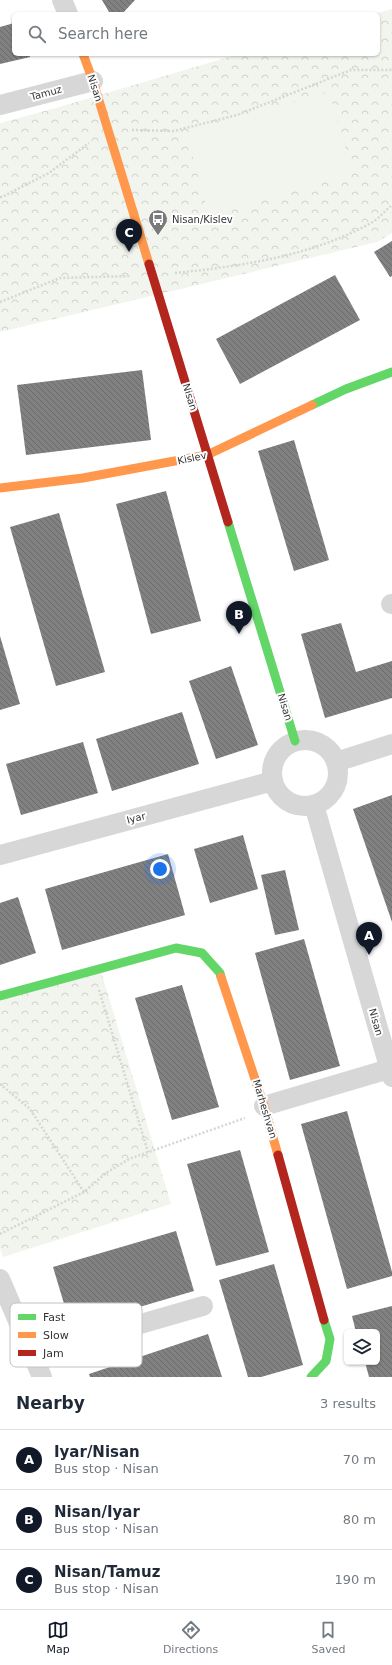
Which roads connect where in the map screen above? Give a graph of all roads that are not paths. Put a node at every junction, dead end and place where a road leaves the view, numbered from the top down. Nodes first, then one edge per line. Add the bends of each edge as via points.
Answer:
1 (62, 0) edge
2 (67, 12) edge
3 (84, 56) edge
4 (93, 80) junction
5 (0, 105) edge
6 (392, 372) edge
7 (207, 455) junction
8 (0, 488) edge
9 (295, 741) junction
10 (392, 744) edge
11 (336, 762) junction
12 (273, 781) junction
13 (314, 805) junction
14 (0, 855) edge
15 (4, 995) edge
16 (391, 1071) edge
17 (264, 1106) junction
18 (0, 1279) edge
19 (10, 1303) edge
20 (203, 1306) dead end
21 (142, 1324) edge
22 (38, 1367) edge
23 (42, 1377) edge
24 (311, 1377) edge

1 - 2 street
3 - 4 street, Nisan
4 - 5 street, Tamuz
4 - 7 street, Nisan
6 - 7 street, Kislev via 346,389
7 - 8 street, Kislev via 83,478
7 - 9 street, Nisan
9 - 11 street via 315,741 331,753
9 - 12 street via 279,752 274,761
10 - 11 street
11 - 13 street via 336,784 324,800
12 - 13 street via 284,799 293,804
12 - 14 street, Iyar
13 - 16 street, Nisan
15 - 17 street, Marheshvan via 176,948 202,953 220,973
16 - 17 street
17 - 24 street, Marheshvan via 330,1339 326,1361
18 - 19 street
20 - 21 street
22 - 23 street

